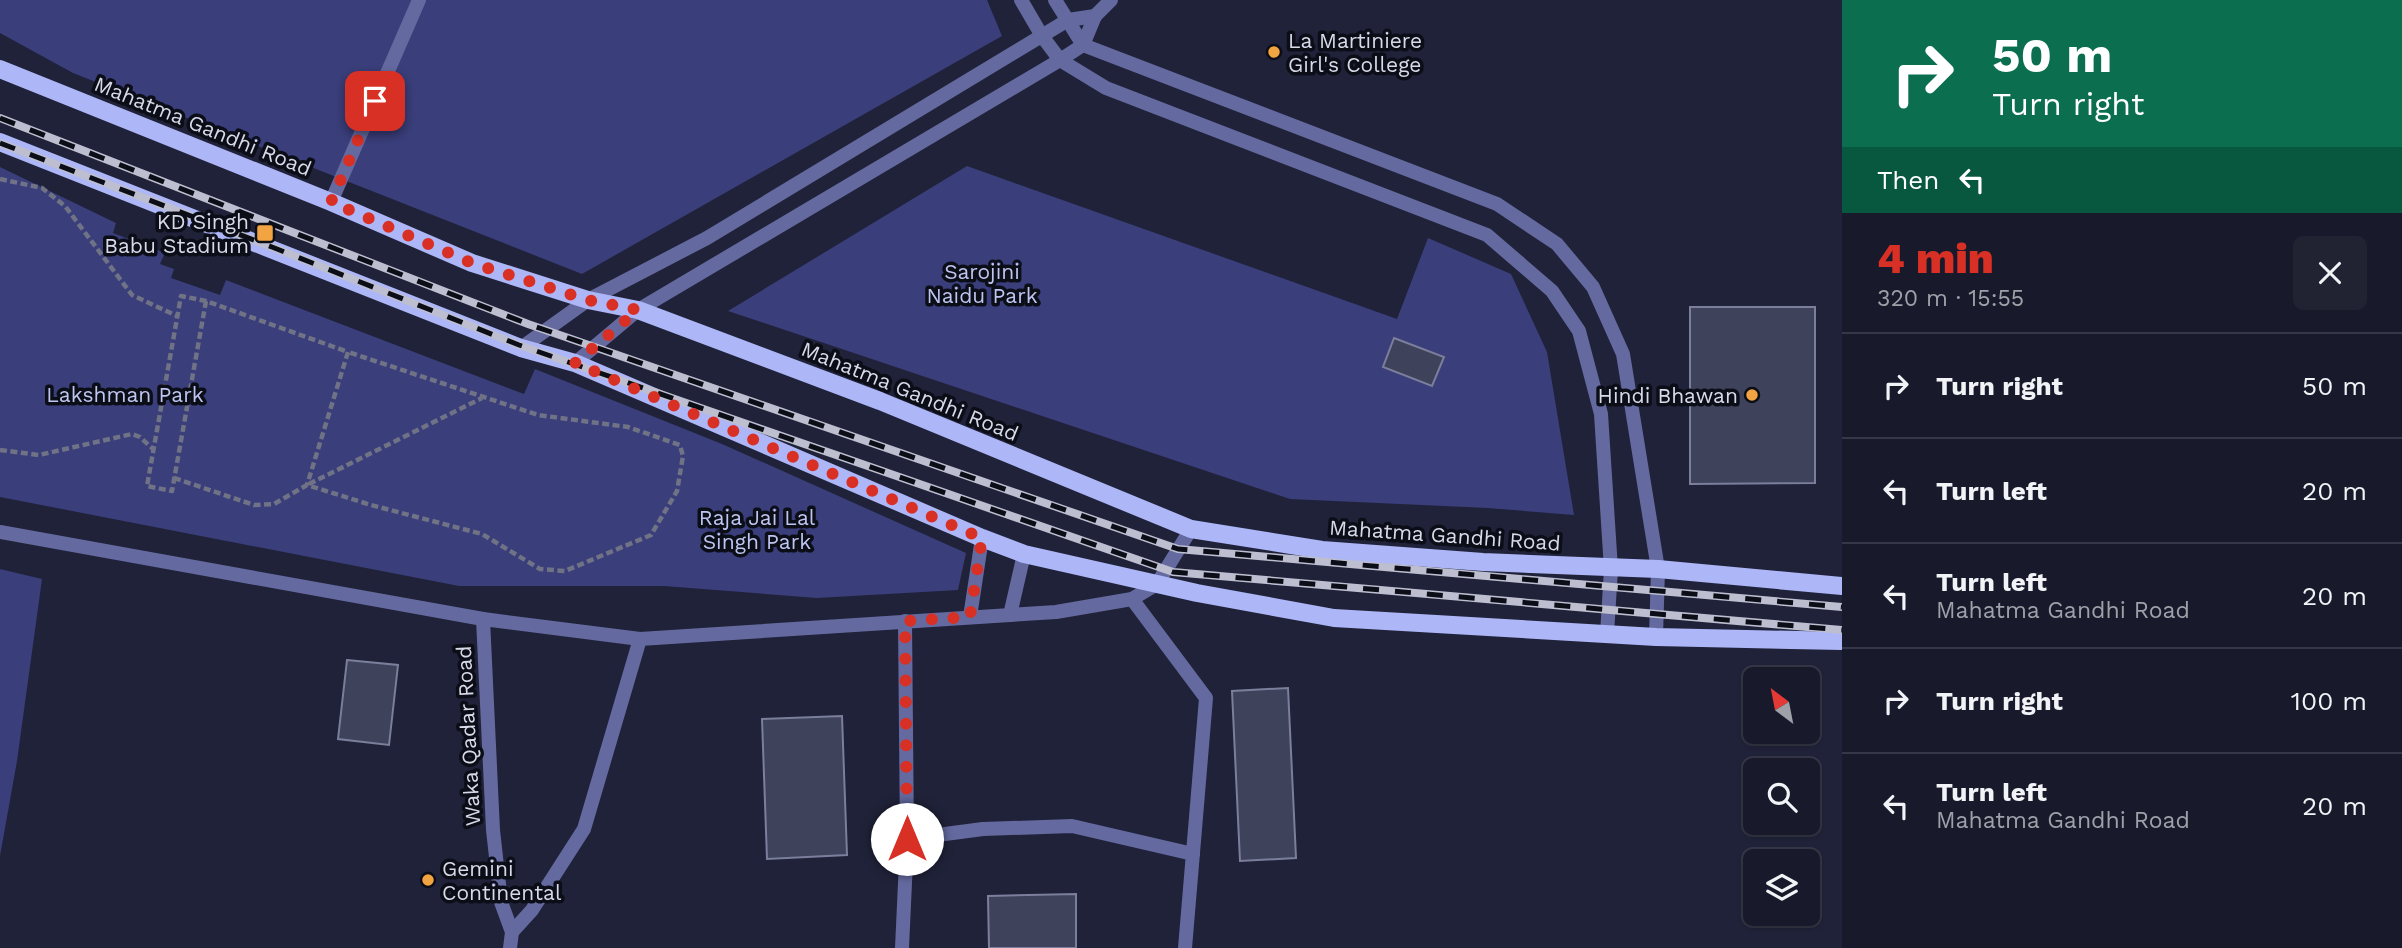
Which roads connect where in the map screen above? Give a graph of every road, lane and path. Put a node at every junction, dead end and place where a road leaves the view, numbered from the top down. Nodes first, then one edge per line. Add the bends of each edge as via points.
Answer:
1 (419, 0) edge
2 (1021, 0) edge
3 (1055, 0) edge
4 (1111, 0) edge
5 (1096, 16) junction
6 (1068, 20) junction
7 (1042, 36) junction
8 (1083, 45) junction
9 (1060, 60) junction
10 (0, 69) edge
11 (0, 142) edge
12 (0, 178) edge
13 (331, 202) junction
14 (206, 300) junction
15 (588, 300) junction
16 (638, 310) junction
17 (177, 316) junction
18 (521, 348) junction
19 (348, 352) junction
20 (575, 363) junction
21 (483, 397) junction
22 (153, 449) junction
23 (0, 450) edge
24 (174, 478) junction
25 (307, 485) junction
26 (1191, 529) junction
27 (0, 532) edge
28 (982, 538) junction
29 (1024, 554) junction
30 (1611, 569) junction
31 (1658, 569) junction
32 (1157, 584) junction
33 (1842, 586) edge
34 (1132, 599) junction
35 (1010, 615) junction
36 (970, 617) junction
37 (483, 619) junction
38 (905, 621) junction
39 (1607, 634) junction
40 (1656, 637) junction
41 (640, 639) junction
42 (1842, 641) edge
43 (907, 839) junction
44 (1192, 854) junction
45 (512, 932) junction
46 (510, 948) edge
47 (902, 948) edge
48 (1185, 948) edge

1 - 13 street
2 - 7 street
3 - 6 street
4 - 5 street
5 - 6 street
5 - 8 street
6 - 7 street
6 - 8 street
7 - 9 street
7 - 15 street via 707,238
8 - 9 street
8 - 31 street via 1497,204 1557,244 1593,287 1623,354
9 - 16 street
9 - 30 street via 1106,88 1487,235 1552,291 1579,331 1601,414
10 - 13 main road, Mahatma Gandhi Road
11 - 18 main road
12 - 17 path via 42,188 65,206 132,295
13 - 15 main road, Mahatma Gandhi Road via 472,263
14 - 17 path via 181,296
14 - 19 path
14 - 24 path
15 - 16 main road, Mahatma Gandhi Road
15 - 18 street
16 - 20 street
16 - 26 main road, Mahatma Gandhi Road via 880,401
17 - 22 path
18 - 20 main road
19 - 21 path
19 - 25 path
20 - 28 main road
21 - 25 path
21 - 25 path via 538,415 628,427 680,445 683,456 677,491 651,535 565,571 540,569 482,534
22 - 23 path via 132,434 39,455
22 - 24 path via 147,486 172,491
24 - 25 path via 254,505 274,504
26 - 30 main road, Mahatma Gandhi Road via 1322,550
26 - 32 street
27 - 37 street
28 - 29 main road
28 - 36 street
29 - 32 main road
29 - 35 street
30 - 31 main road, Mahatma Gandhi Road
30 - 39 street
31 - 33 main road, Mahatma Gandhi Road
31 - 40 street
32 - 34 street
32 - 39 main road via 1334,618
34 - 35 street
34 - 44 street via 1206,698
35 - 36 street
36 - 38 street
37 - 41 street
37 - 45 street, Waka Qadar Road via 493,830 501,902
38 - 41 street
38 - 43 street
39 - 40 main road
40 - 42 main road
41 - 45 street via 584,829
43 - 44 street via 983,829 1072,826
43 - 47 street
44 - 48 street
45 - 46 street, Waka Qadar Road

